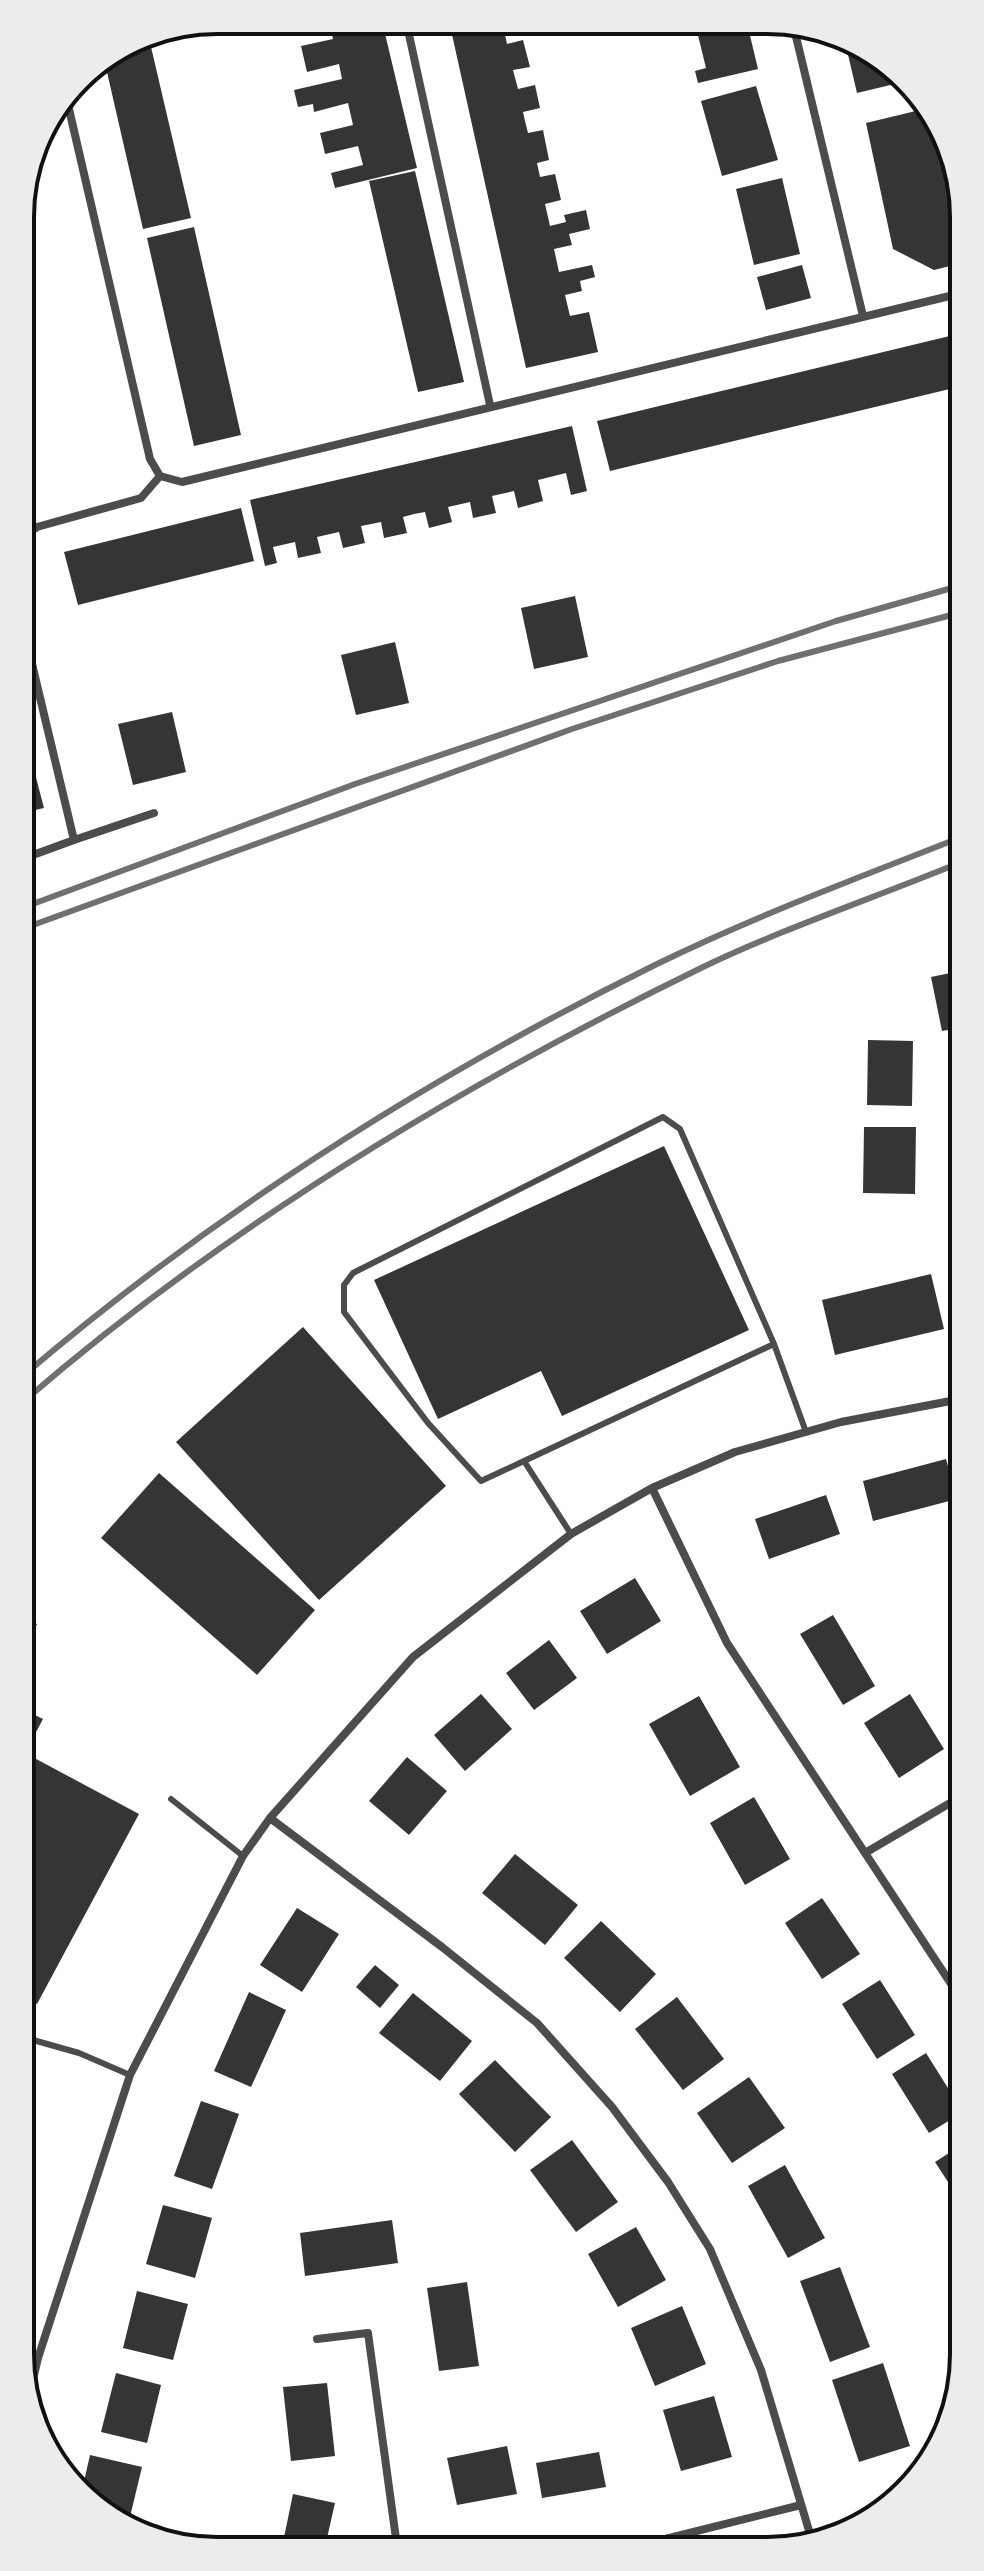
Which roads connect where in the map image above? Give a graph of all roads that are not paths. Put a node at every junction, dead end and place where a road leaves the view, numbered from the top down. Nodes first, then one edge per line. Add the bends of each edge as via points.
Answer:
1 (409, 34) edge
2 (796, 37) edge
3 (69, 110) edge
4 (950, 296) edge
5 (863, 316) junction
6 (490, 405) junction
7 (160, 476) junction
8 (34, 529) edge
9 (34, 672) edge
10 (154, 813) dead end
11 (74, 840) junction
12 (34, 855) edge
13 (774, 1344) junction
14 (950, 1401) edge
15 (806, 1432) junction
16 (524, 1461) junction
17 (652, 1488) junction
18 (571, 1534) junction
19 (171, 1799) dead end
20 (950, 1803) edge
21 (270, 1818) junction
22 (865, 1853) junction
23 (243, 1856) junction
24 (950, 1982) edge
25 (34, 2040) edge
26 (130, 2075) junction
27 (317, 2339) dead end
28 (35, 2370) edge
29 (801, 2505) junction
30 (809, 2532) edge
31 (396, 2537) edge
32 (673, 2537) edge

1 - 6 street
2 - 5 street
3 - 7 street via 150,459
4 - 5 street
5 - 6 street
6 - 7 street via 182,482
7 - 8 street via 141,498
9 - 11 street
10 - 11 street
11 - 12 street
13 - 15 lane
13 - 16 lane
13 - 16 lane via 680,1129 663,1117 353,1273 344,1285 344,1312 428,1423 481,1481
14 - 15 street
15 - 17 street via 735,1452
16 - 18 lane
17 - 18 street
17 - 22 street via 727,1643
18 - 21 street via 413,1657
19 - 23 lane
20 - 22 street
21 - 23 street
21 - 29 street via 537,2023 612,2107 710,2249 761,2370
22 - 24 street
23 - 26 street
25 - 26 lane
26 - 28 street
27 - 31 street via 368,2333
29 - 30 street
29 - 32 street

